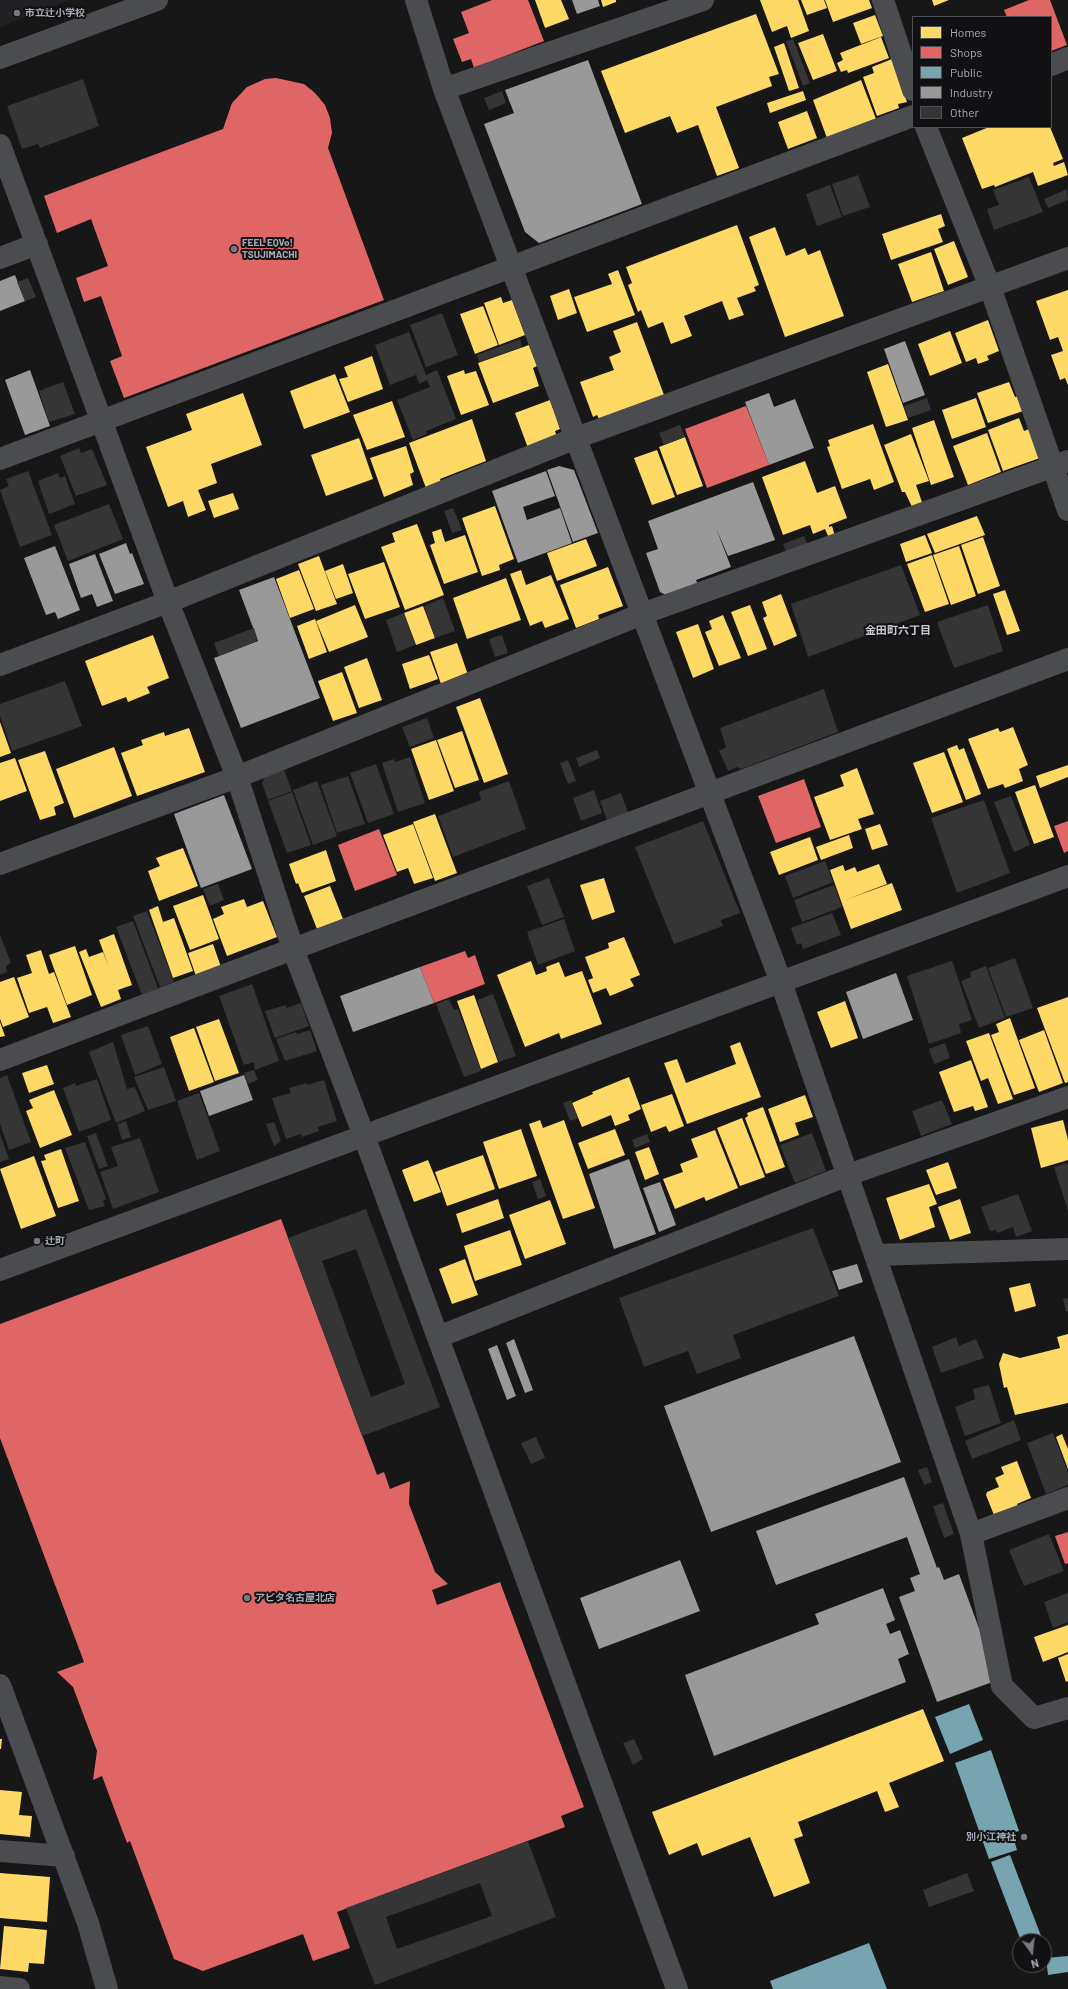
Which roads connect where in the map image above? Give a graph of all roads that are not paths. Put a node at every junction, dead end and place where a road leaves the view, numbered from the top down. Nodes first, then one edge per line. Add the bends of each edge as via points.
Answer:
1 (157, 0) edge
2 (416, 0) edge
3 (703, 0) edge
4 (883, 0) edge
5 (0, 58) edge
6 (1068, 58) edge
7 (1052, 64) edge
8 (912, 87) edge
9 (444, 89) junction
10 (912, 116) edge
11 (926, 128) edge
12 (0, 145) edge
13 (37, 244) junction
14 (0, 258) edge
15 (1068, 258) edge
16 (512, 267) junction
17 (990, 287) junction
18 (102, 421) junction
19 (576, 438) junction
20 (0, 459) edge
21 (1060, 464) edge
22 (1068, 510) edge
23 (168, 602) junction
24 (642, 614) junction
25 (1068, 659) edge
26 (0, 665) edge
27 (237, 776) junction
28 (710, 792) junction
29 (0, 864) edge
30 (1068, 876) edge
31 (293, 949) junction
32 (781, 982) junction
33 (0, 1060) edge
34 (1068, 1097) edge
35 (364, 1136) junction
36 (848, 1176) junction
37 (1068, 1249) edge
38 (875, 1256) junction
39 (0, 1270) edge
40 (438, 1338) junction
41 (1068, 1498) edge
42 (971, 1534) junction
43 (0, 1686) edge
44 (1068, 1708) edge
45 (0, 1851) edge
46 (64, 1856) junction
47 (0, 1987) edge
48 (19, 1989) edge
49 (107, 1989) edge
50 (677, 1989) edge

1 - 5 street
2 - 9 street
3 - 9 street
4 - 8 street
6 - 7 street
9 - 16 street
10 - 16 street
11 - 17 street
12 - 13 street
13 - 14 street
13 - 18 street
15 - 17 street
16 - 18 street
16 - 19 street
17 - 19 street
17 - 21 street
18 - 20 street
18 - 23 street
19 - 23 street
19 - 24 street
21 - 22 street
21 - 24 street
23 - 26 street
23 - 27 street
24 - 27 street
24 - 28 street
25 - 28 street
27 - 29 street
27 - 31 street
28 - 31 street
28 - 32 street
30 - 32 street
31 - 33 street
31 - 35 street
32 - 35 street
32 - 36 street
34 - 36 street
35 - 39 street
35 - 40 street
36 - 38 street
36 - 40 street
37 - 38 street
38 - 42 street
40 - 50 street
41 - 42 street
42 - 44 street via 1002,1686 1034,1718
43 - 46 street
45 - 46 street
46 - 49 street via 88,1923
47 - 48 street

